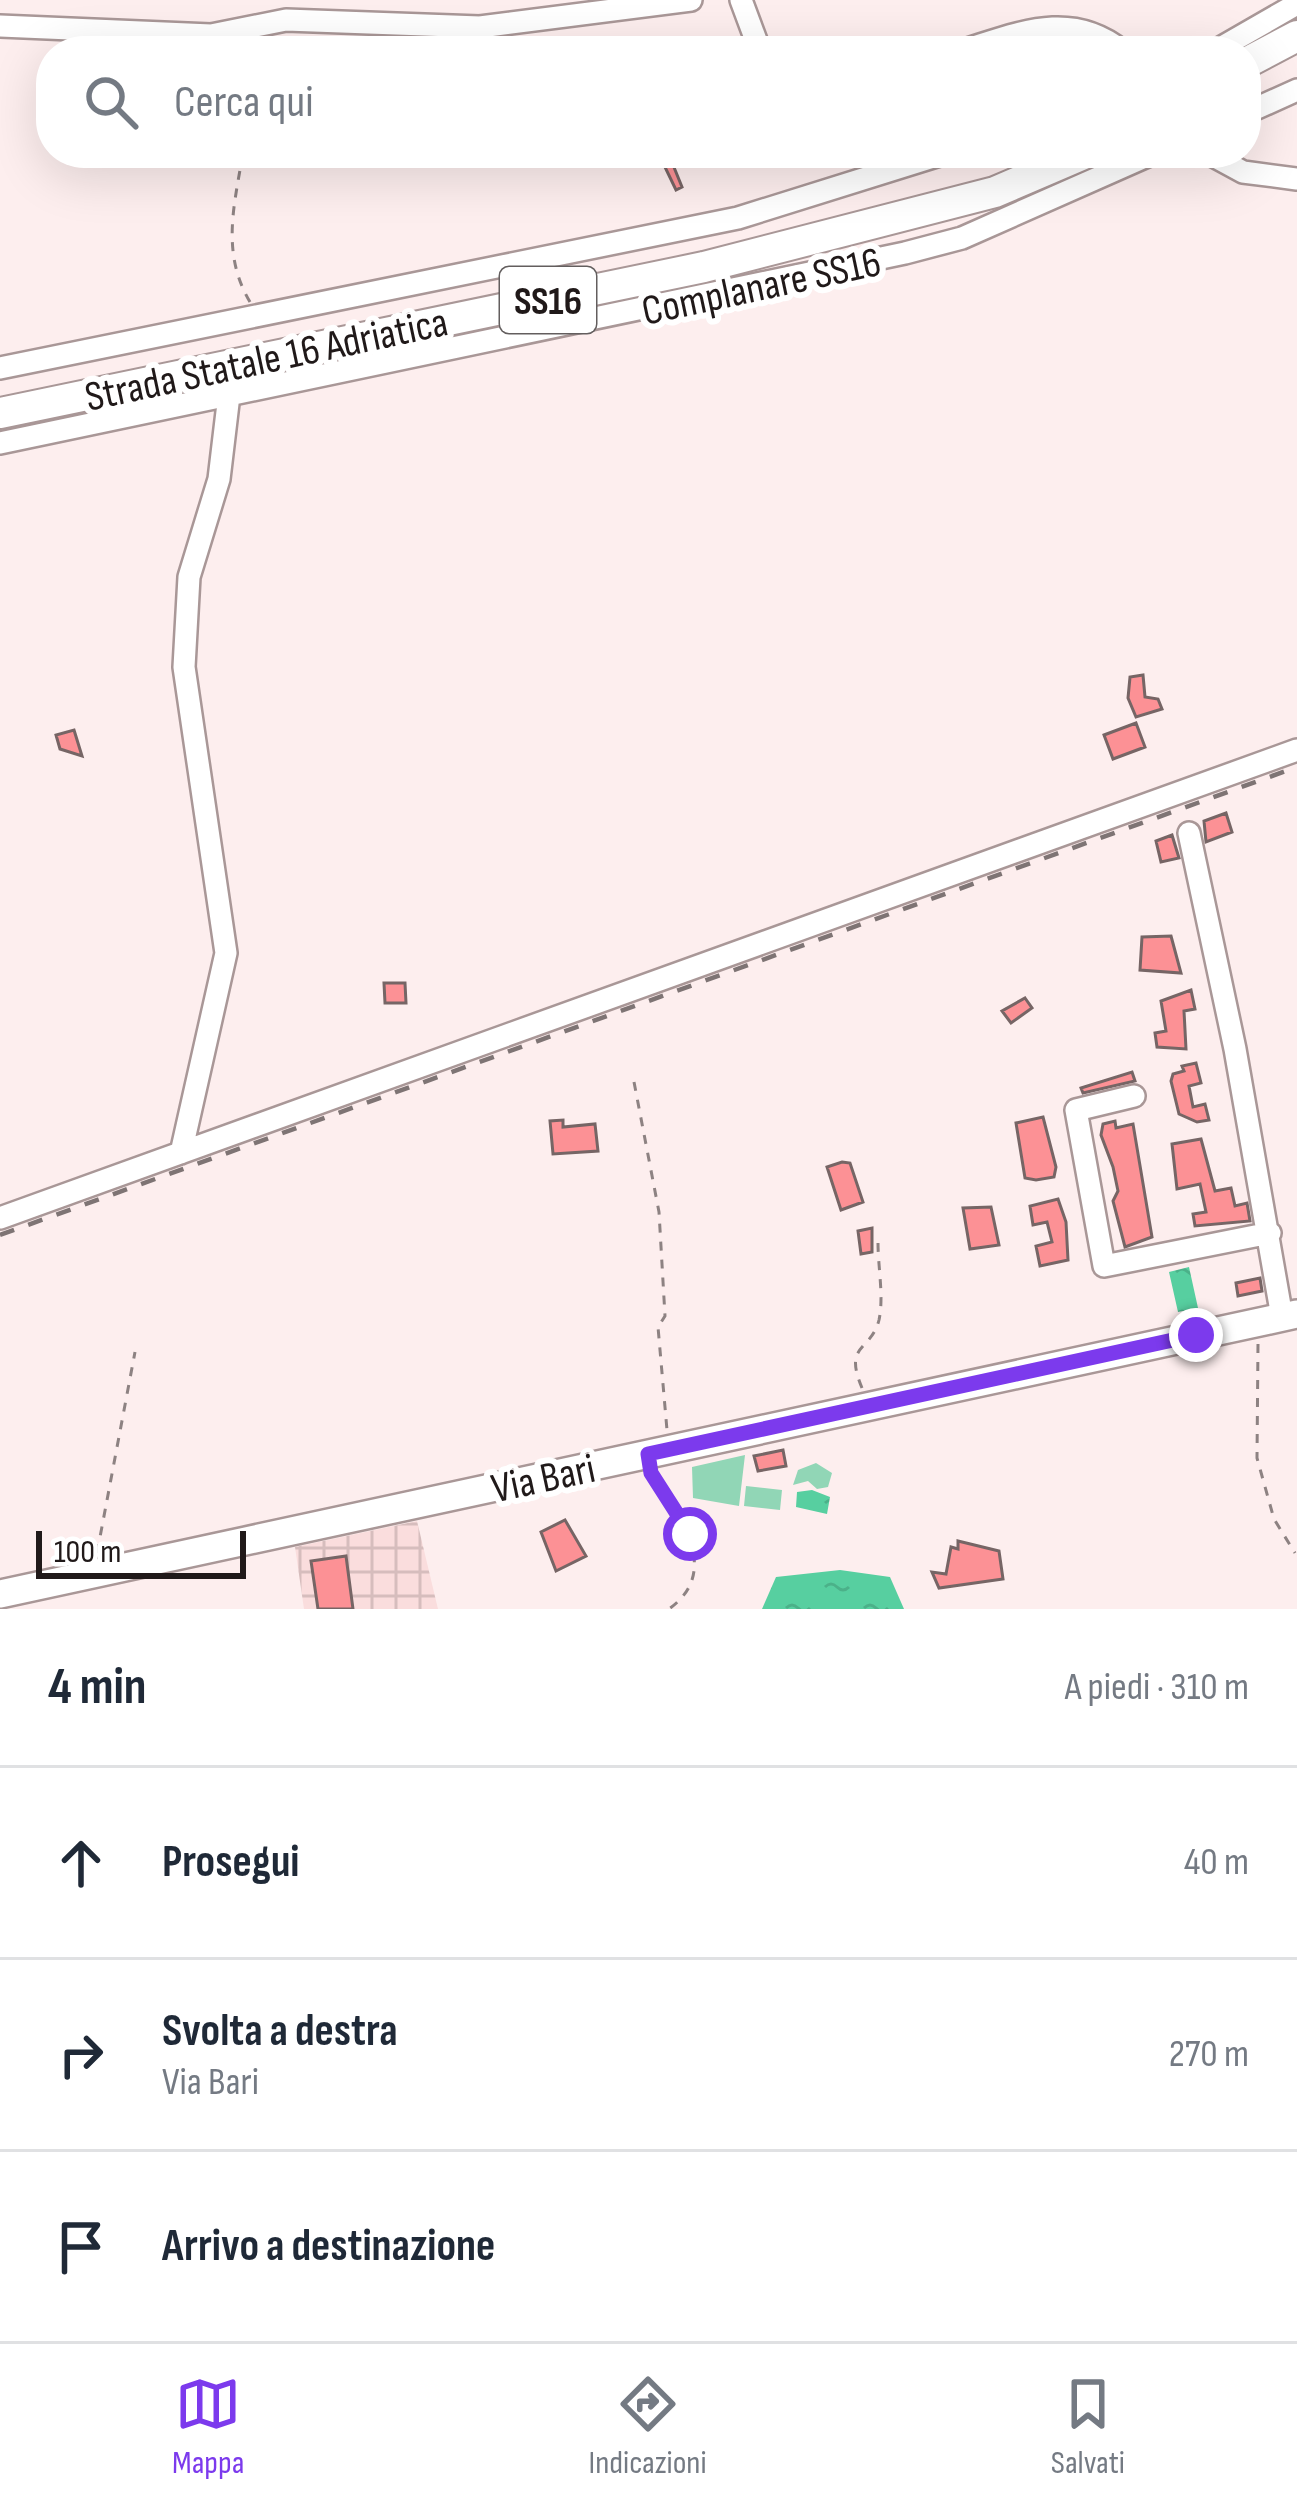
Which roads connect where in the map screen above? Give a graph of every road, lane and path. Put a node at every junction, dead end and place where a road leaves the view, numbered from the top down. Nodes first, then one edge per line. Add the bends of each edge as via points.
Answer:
1 (692, 0) edge
2 (741, 0) edge
3 (1297, 4) edge
4 (0, 26) edge
5 (754, 36) edge
6 (1008, 36) edge
7 (1089, 36) edge
8 (1241, 36) edge
9 (1297, 36) edge
10 (1261, 56) edge
11 (1297, 58) edge
12 (1261, 76) edge
13 (1297, 90) edge
14 (1261, 106) edge
15 (241, 168) edge
16 (898, 168) edge
17 (989, 168) edge
18 (1051, 168) edge
19 (1120, 168) edge
20 (1235, 168) edge
21 (1297, 179) edge
22 (257, 315) junction
23 (0, 368) edge
24 (0, 395) edge
25 (229, 395) junction
26 (0, 413) edge
27 (0, 442) edge
28 (1297, 750) edge
29 (1190, 833) dead end
30 (634, 1082) dead end
31 (1134, 1096) dead end
32 (181, 1153) junction
33 (0, 1218) edge
34 (1270, 1233) junction
35 (878, 1243) dead end
36 (1290, 1315) edge
37 (1261, 1338) dead end
38 (135, 1352) dead end
39 (869, 1406) junction
40 (659, 1452) junction
41 (1295, 1553) edge
42 (98, 1573) junction
43 (0, 1594) edge
44 (669, 1609) edge

1 - 4 street via 480,27 286,20 192,34
2 - 5 street
3 - 8 street
6 - 7 street via 1067,26
9 - 10 highway
11 - 12 highway
13 - 14 street
15 - 22 path via 230,253
16 - 22 street via 738,218
17 - 24 highway, Strada Statale 16 Adriatica / SS16 via 699,251
18 - 26 highway, Strada Statale 16 Adriatica / SS16 via 849,232
19 - 25 street, Complanare SS16 via 962,238 904,254
20 - 21 street
22 - 23 street
25 - 27 street, Complanare SS16
25 - 32 street via 219,479 189,577 184,667 226,953
28 - 32 street
29 - 34 street
30 - 40 path via 659,1212
31 - 34 street via 1076,1110 1105,1266
32 - 33 street
34 - 36 street
35 - 39 path via 879,1322 854,1364
36 - 39 main road, Via Bari
37 - 41 path via 1257,1457 1274,1519
38 - 42 path
39 - 40 main road, Via Bari
40 - 42 main road, Via Bari
40 - 44 path via 651,1473 687,1526 695,1574 689,1594
42 - 43 main road, Via Bari

